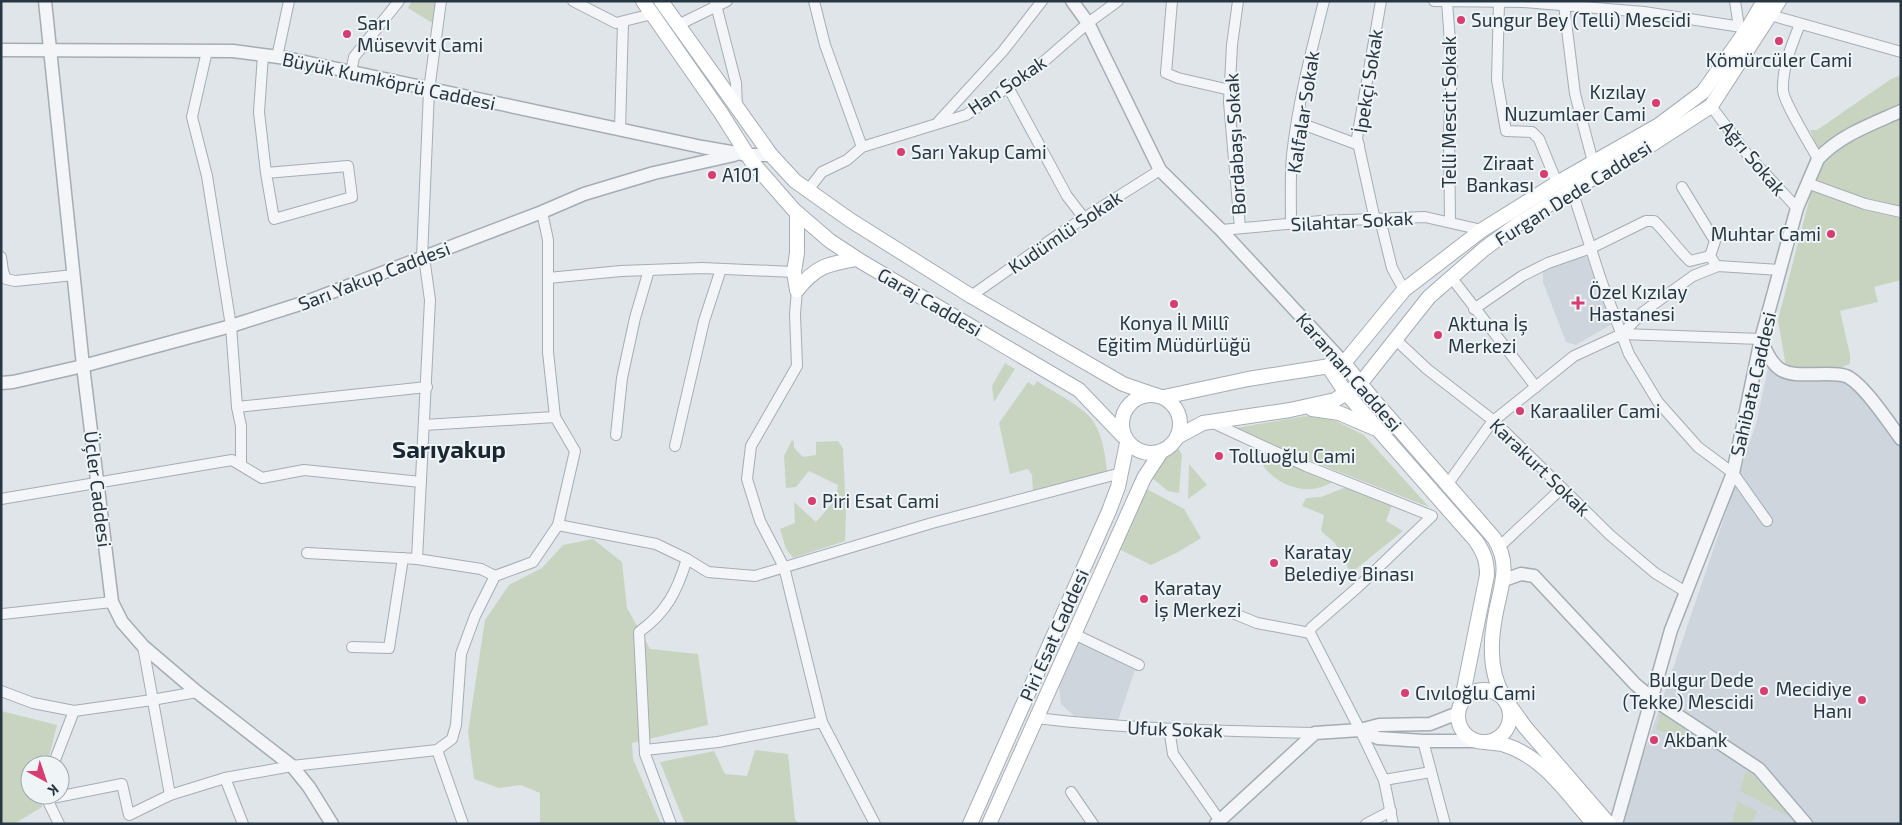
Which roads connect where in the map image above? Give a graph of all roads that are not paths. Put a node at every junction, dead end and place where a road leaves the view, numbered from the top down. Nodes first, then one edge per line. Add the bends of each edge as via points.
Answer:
1 (45, 1) edge
2 (289, 1) edge
3 (399, 1) edge
4 (442, 1) edge
5 (573, 1) edge
6 (643, 1) edge
7 (662, 1) edge
8 (814, 1) edge
9 (1042, 1) edge
10 (1072, 1) edge
11 (1118, 1) edge
12 (1172, 1) edge
13 (1238, 1) edge
14 (1324, 1) edge
15 (1381, 1) edge
16 (1434, 1) edge
17 (1518, 1) edge
18 (1735, 1) edge
19 (1764, 1) edge
20 (1779, 1) edge
21 (719, 2) edge
22 (1448, 2) edge
23 (1499, 2) edge
24 (1590, 4) edge
25 (1564, 5) junction
26 (652, 14) junction
27 (1770, 15) junction
28 (623, 22) junction
29 (1088, 23) junction
30 (1800, 24) junction
31 (678, 25) junction
32 (1744, 28) junction
33 (1, 50) edge
34 (207, 51) junction
35 (1901, 52) edge
36 (264, 55) junction
37 (50, 56) junction
38 (277, 56) junction
39 (351, 72) junction
40 (1008, 87) junction
41 (429, 90) junction
42 (1230, 90) junction
43 (1711, 106) junction
44 (737, 107) junction
45 (1901, 111) edge
46 (938, 122) junction
47 (1297, 122) junction
48 (620, 130) junction
49 (1359, 145) junction
50 (862, 147) junction
51 (744, 154) junction
52 (772, 155) junction
53 (1818, 159) junction
54 (1593, 162) junction
55 (1160, 170) junction
56 (266, 173) junction
57 (1557, 183) junction
58 (1807, 183) junction
59 (1682, 186) dead end
60 (808, 190) junction
61 (1572, 190) junction
62 (1796, 208) junction
63 (542, 212) junction
64 (797, 212) junction
65 (1901, 212) edge
66 (1084, 218) junction
67 (1378, 219) junction
68 (1450, 222) junction
69 (1291, 224) junction
70 (1240, 228) junction
71 (1221, 230) junction
72 (1482, 230) junction
73 (1591, 248) junction
74 (1710, 256) junction
75 (1, 257) edge
76 (423, 258) junction
77 (856, 259) junction
78 (1718, 266) junction
79 (721, 269) junction
80 (648, 270) junction
81 (1780, 270) junction
82 (794, 272) junction
83 (74, 275) junction
84 (3, 276) edge
85 (1451, 277) junction
86 (548, 278) junction
87 (797, 290) junction
88 (1404, 290) junction
89 (970, 296) junction
90 (1474, 309) junction
91 (231, 326) junction
92 (1622, 334) junction
93 (1395, 339) junction
94 (1761, 339) junction
95 (1344, 363) junction
96 (83, 366) junction
97 (1328, 366) junction
98 (1, 383) edge
99 (1360, 384) junction
100 (427, 387) junction
101 (1536, 387) junction
102 (1346, 393) junction
103 (1159, 396) junction
104 (237, 406) junction
105 (1301, 408) junction
106 (555, 417) junction
107 (1494, 421) junction
108 (1211, 422) junction
109 (424, 425) junction
110 (1381, 432) junction
111 (616, 435) dead end
112 (1177, 436) junction
113 (1125, 439) junction
114 (1901, 439) edge
115 (675, 446) dead end
116 (1161, 452) junction
117 (241, 465) junction
118 (1121, 473) junction
119 (1734, 473) junction
120 (97, 482) junction
121 (421, 482) junction
122 (1447, 485) junction
123 (1562, 488) junction
124 (1, 499) edge
125 (1767, 520) dead end
126 (558, 525) junction
127 (1499, 547) junction
128 (307, 553) dead end
129 (403, 558) junction
130 (417, 559) junction
131 (687, 559) junction
132 (784, 567) junction
133 (495, 576) junction
134 (1504, 580) junction
135 (1686, 592) junction
136 (112, 602) junction
137 (3, 614) dead end
138 (1235, 614) dead end
139 (1310, 633) junction
140 (1074, 634) junction
141 (143, 646) junction
142 (352, 647) dead end
143 (1139, 665) dead end
144 (1, 691) edge
145 (197, 692) junction
146 (1653, 698) junction
147 (152, 700) junction
148 (1506, 701) junction
149 (1459, 708) junction
150 (74, 711) junction
151 (1036, 718) junction
152 (822, 722) junction
153 (1168, 729) junction
154 (1360, 730) junction
155 (1315, 733) junction
156 (1423, 742) junction
157 (1481, 742) junction
158 (437, 750) junction
159 (645, 750) junction
160 (58, 755) edge
161 (292, 766) junction
162 (1431, 772) junction
163 (225, 778) junction
164 (1384, 780) junction
165 (1071, 792) dead end
166 (70, 793) edge
167 (170, 795) junction
168 (51, 805) edge
169 (1390, 811) junction
170 (1218, 822) edge
171 (59, 824) edge
172 (243, 824) edge
173 (332, 824) edge
174 (462, 824) edge
175 (671, 824) edge
176 (876, 824) edge
177 (970, 824) edge
178 (989, 824) edge
179 (1093, 824) edge
180 (1366, 824) edge
181 (1393, 824) edge
182 (1445, 824) edge
183 (1594, 824) edge
184 (1609, 824) edge
185 (1616, 824) edge
186 (1806, 824) edge

1 - 37 street, Üçler Caddesi
2 - 38 street
3 - 39 street via 354,58
4 - 41 street
5 - 28 street via 616,23
6 - 26 main road, Garaj Caddesi
7 - 31 main road, Garaj Caddesi
8 - 50 street via 825,45
9 - 46 street via 1003,51
10 - 29 street, Karaman Caddesi
11 - 29 street, Han Sokak
12 - 42 street via 1166,74
13 - 42 street, Bordabaşı Sokak
14 - 47 street, Kalfalar Sokak
15 - 49 street, İpekçi Sokak via 1357,138
16 - 22 street
17 - 23 street
17 - 25 street
18 - 32 street
19 - 32 main road, Furgan Dede Caddesi
20 - 27 main road, Furgan Dede Caddesi
21 - 31 street
21 - 44 street via 736,83
22 - 23 street
22 - 68 street, Telli Mescit Sokak via 1452,68
23 - 57 street via 1497,80 1506,131 1532,132 1539,139
24 - 25 street
24 - 32 street
25 - 54 street via 1575,94
26 - 28 street
26 - 51 main road, Garaj Caddesi via 721,113
27 - 30 street
27 - 43 main road, Furgan Dede Caddesi
28 - 48 street
29 - 40 street, Han Sokak via 1034,70
29 - 55 street, Karaman Caddesi
30 - 35 street
30 - 53 street via 1791,47 1783,92
31 - 44 main road, Garaj Caddesi
32 - 54 main road, Furgan Dede Caddesi via 1703,92 1660,125
33 - 37 street, Büyük Kumköprü Caddesi
34 - 36 street, Büyük Kumköprü Caddesi
34 - 37 street, Büyük Kumköprü Caddesi
34 - 91 street via 192,116 207,176
36 - 38 street, Büyük Kumköprü Caddesi
36 - 56 street via 259,112
37 - 83 street, Üçler Caddesi
38 - 39 street, Büyük Kumköprü Caddesi
39 - 41 street, Büyük Kumköprü Caddesi
40 - 46 street, Han Sokak via 966,114
40 - 66 street via 1067,196
41 - 48 street, Büyük Kumköprü Caddesi
41 - 76 street
42 - 70 street, Bordabaşı Sokak
43 - 61 main road, Furgan Dede Caddesi
43 - 62 street, Ağrı Sokak via 1747,154
44 - 52 main road, Garaj Caddesi
45 - 53 street, Sahibata Caddesi via 1846,136
46 - 50 street, Han Sokak
47 - 49 street
47 - 69 street, Kalfalar Sokak via 1292,156
48 - 51 street, Büyük Kumköprü Caddesi
49 - 67 street, İpekçi Sokak
50 - 60 street, Han Sokak via 846,160 822,172
51 - 52 street, Büyük Kumköprü Caddesi
51 - 63 street, Sarı Yakup Caddesi via 654,173 584,194
51 - 64 main road, Garaj Caddesi
52 - 60 main road, Garaj Caddesi
53 - 58 street, Sahibata Caddesi
54 - 57 main road, Furgan Dede Caddesi
55 - 66 street, Kudümlü Sokak
55 - 71 street, Karaman Caddesi
56 - 56 street via 274,219 352,197 348,166
57 - 72 main road, Furgan Dede Caddesi
58 - 62 street, Sahibata Caddesi
58 - 65 street via 1865,204
59 - 74 street via 1715,242
60 - 89 main road, Garaj Caddesi
61 - 73 street
61 - 85 main road, Furgan Dede Caddesi via 1518,224
62 - 81 street, Sahibata Caddesi
63 - 76 street, Sarı Yakup Caddesi
63 - 86 street via 548,240
64 - 77 main road, Garaj Caddesi via 830,242
64 - 82 main road
66 - 89 street, Kudümlü Sokak
67 - 68 street, Silahtar Sokak via 1425,217
67 - 69 street, Silahtar Sokak
67 - 88 street, İpekçi Sokak via 1392,268
68 - 72 street, Silahtar Sokak
69 - 70 street, Silahtar Sokak
70 - 71 street, Silahtar Sokak
71 - 95 street, Karaman Caddesi
72 - 88 main road, Furgan Dede Caddesi
73 - 74 street via 1646,221 1654,221 1690,261
73 - 90 street via 1522,276
73 - 92 street
74 - 78 street
75 - 84 street
76 - 91 street, Sarı Yakup Caddesi
76 - 100 street via 430,300
77 - 87 main road via 818,268
77 - 113 main road, Garaj Caddesi via 1079,390
78 - 81 street
78 - 92 street via 1693,276 1643,312
79 - 80 street
79 - 82 street
79 - 115 street via 704,322
80 - 86 street
80 - 111 street via 622,378
81 - 94 street, Sahibata Caddesi
82 - 87 main road
83 - 84 street via 15,281
83 - 96 street, Üçler Caddesi
85 - 90 street
85 - 93 main road, Furgan Dede Caddesi via 1429,297
86 - 106 street via 548,352
87 - 132 street via 797,366 751,446 747,480 760,521
88 - 95 main road, Furgan Dede Caddesi
89 - 103 main road, Garaj Caddesi via 1123,384
90 - 101 street
91 - 96 street, Sarı Yakup Caddesi
91 - 104 street
92 - 94 street
92 - 101 street via 1574,356
92 - 119 street via 1658,402 1698,447
93 - 99 main road, Furgan Dede Caddesi
93 - 107 street, Karakurt Sokak via 1427,369
94 - 114 street via 1774,364 1784,373 1838,374 1853,380
94 - 119 street, Sahibata Caddesi
95 - 97 main road
95 - 99 main road, Karaman Caddesi
96 - 98 street, Sarı Yakup Caddesi
96 - 120 street, Üçler Caddesi
97 - 102 main road, Karaman Caddesi
97 - 103 main road
99 - 102 main road
99 - 122 main road, Karaman Caddesi
100 - 104 street
100 - 109 street
101 - 107 street
102 - 105 main road via 1335,400
102 - 110 main road, Karaman Caddesi
103 - 112 main road via 1177,410 1180,428
103 - 113 main road via 1137,398 1124,410 1121,419
104 - 117 street via 241,426
105 - 108 main road
105 - 110 main road via 1339,412
106 - 109 street
106 - 126 street via 575,452
107 - 122 street
107 - 123 street, Karakurt Sokak
108 - 112 main road
108 - 139 street via 1306,466 1432,516 1311,628
109 - 121 street
110 - 149 main road, Karaman Caddesi via 1483,551 1486,575
112 - 116 main road
113 - 116 main road via 1142,452
113 - 118 main road, Piri Esat Caddesi
116 - 140 main road, Piri Esat Caddesi via 1144,478
117 - 120 street via 232,460
117 - 121 street via 262,478 304,470
118 - 132 street via 932,523
118 - 177 main road, Piri Esat Caddesi via 1110,511
119 - 125 street
119 - 135 street, Sahibata Caddesi
120 - 124 street
120 - 136 street, Üçler Caddesi
121 - 130 street
122 - 127 main road, Karaman Caddesi
123 - 127 street
123 - 135 street, Karakurt Sokak via 1654,573
126 - 131 street via 656,544
126 - 133 street via 533,562
127 - 134 main road, Karaman Caddesi via 1504,561
128 - 129 street
129 - 130 street
129 - 142 street via 389,648
130 - 133 street via 481,569
131 - 132 street via 708,572 718,573 755,576
131 - 159 street via 667,606 654,622 639,632
132 - 152 street
133 - 158 street via 460,654 456,725 452,738
134 - 146 street via 1521,574 1534,576 1635,684
134 - 148 main road, Karaman Caddesi via 1492,648 1495,680
135 - 146 street, Sahibata Caddesi via 1671,630
136 - 137 street
136 - 141 street, Üçler Caddesi via 122,622
138 - 139 street via 1257,623
139 - 154 street
140 - 143 street
140 - 151 main road, Piri Esat Caddesi
141 - 145 street, Üçler Caddesi
141 - 147 street
144 - 150 street via 33,703
145 - 147 street
145 - 161 street, Üçler Caddesi
146 - 185 street, Sahibata Caddesi
146 - 186 street via 1759,769
147 - 150 street
147 - 167 street
148 - 149 main road via 1497,692 1480,690 1465,697
148 - 157 main road via 1511,712 1507,729 1494,740
148 - 184 main road
149 - 154 street via 1430,724 1379,725
149 - 157 main road via 1462,730 1468,737
150 - 160 street
151 - 153 street, Ufuk Sokak
151 - 178 main road, Piri Esat Caddesi
152 - 159 street via 718,742
152 - 176 street
153 - 155 street, Ufuk Sokak
153 - 170 street via 1173,754
154 - 155 street
154 - 156 street via 1378,738
154 - 164 street
155 - 170 street
156 - 157 street
156 - 162 street
157 - 183 main road via 1505,745 1537,762
158 - 161 street
158 - 174 street
159 - 175 street
161 - 163 street
161 - 173 street, Üçler Caddesi
162 - 164 street
162 - 182 street
163 - 167 street
163 - 172 street
164 - 169 street
165 - 179 street
166 - 167 street via 122,784 130,815
168 - 171 street
169 - 180 street
169 - 181 street

